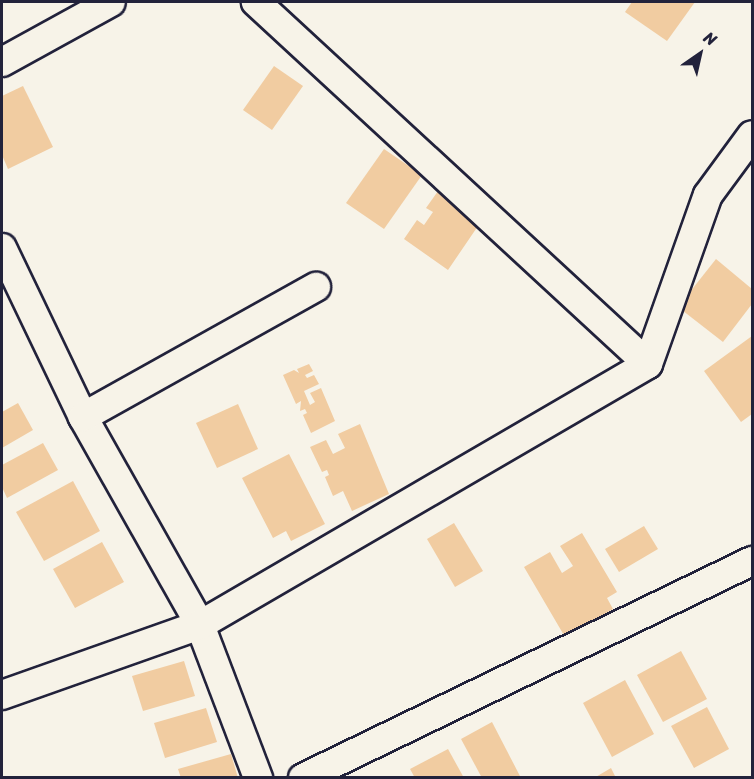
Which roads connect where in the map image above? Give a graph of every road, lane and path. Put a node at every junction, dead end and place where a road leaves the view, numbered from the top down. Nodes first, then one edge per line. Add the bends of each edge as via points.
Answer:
1 (111, 2) edge
2 (256, 2) edge
3 (2, 62) edge
4 (753, 135) edge
5 (2, 248) edge
6 (316, 287) dead end
7 (648, 364) junction
8 (83, 417) junction
9 (753, 561) edge
10 (200, 625) junction
11 (2, 695) edge
12 (258, 777) edge
13 (303, 777) edge

1 - 3 street
2 - 7 street
4 - 7 street via 708,195
5 - 8 street
6 - 8 street
7 - 10 street
8 - 10 street
9 - 13 street
10 - 11 street
10 - 12 street

